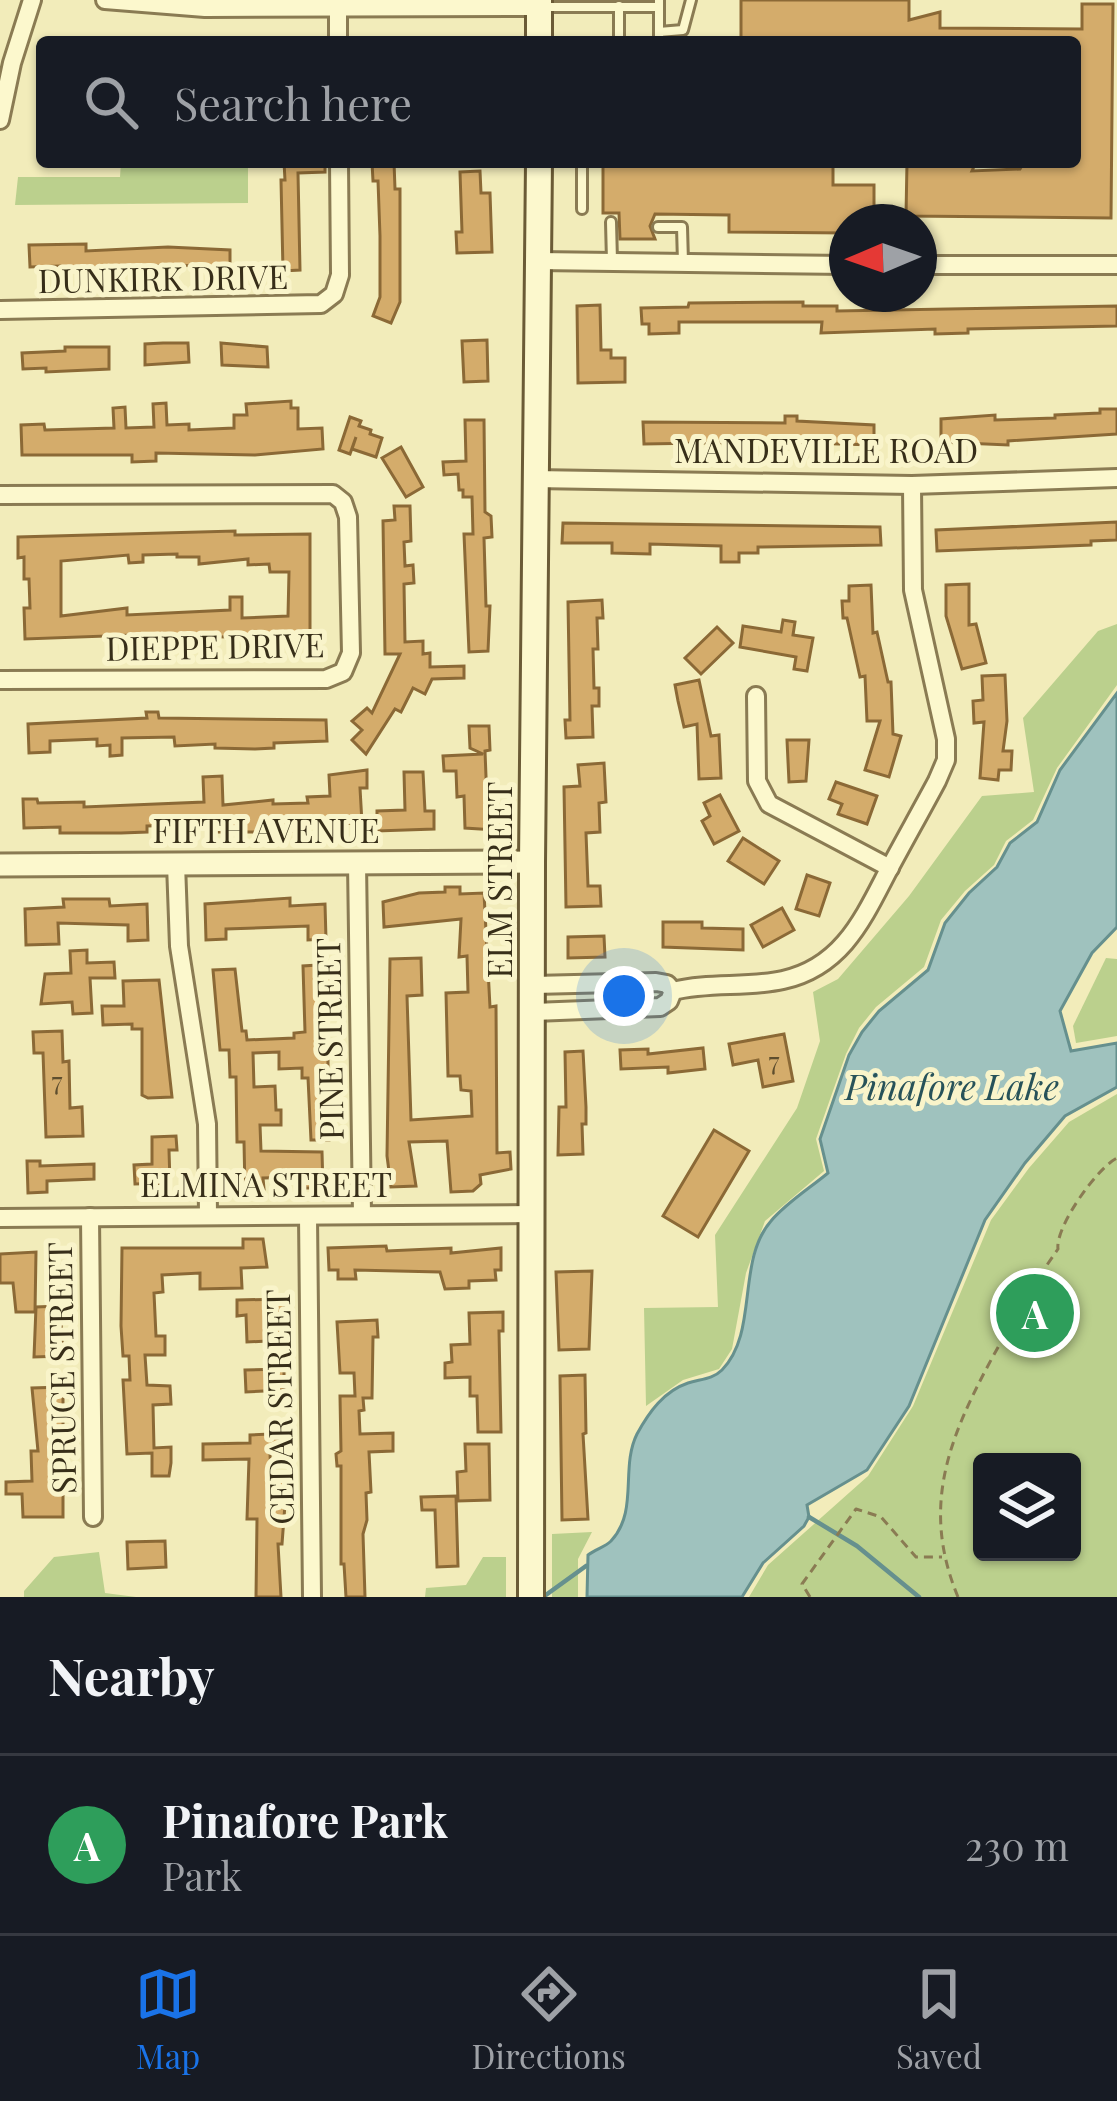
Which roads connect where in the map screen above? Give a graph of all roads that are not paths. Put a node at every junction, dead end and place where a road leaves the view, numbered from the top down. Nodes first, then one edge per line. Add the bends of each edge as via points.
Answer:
1 (32, 0) edge
2 (105, 0) edge
3 (692, 0) edge
4 (539, 3) edge
5 (659, 3) edge
6 (619, 6) junction
7 (338, 8) junction
8 (338, 36) edge
9 (539, 36) edge
10 (619, 36) edge
11 (659, 36) edge
12 (662, 36) edge
13 (0, 120) edge
14 (339, 168) edge
15 (538, 168) edge
16 (582, 168) edge
17 (582, 209) dead end
18 (611, 222) dead end
19 (658, 227) dead end
20 (538, 261) junction
21 (612, 262) junction
22 (683, 263) junction
23 (829, 265) edge
24 (937, 265) edge
25 (1117, 265) edge
26 (0, 310) edge
27 (1117, 478) edge
28 (534, 479) junction
29 (912, 484) junction
30 (0, 495) edge
31 (0, 680) edge
32 (756, 696) dead end
33 (532, 862) junction
34 (358, 863) junction
35 (176, 864) junction
36 (0, 865) edge
37 (890, 868) junction
38 (534, 985) junction
39 (673, 992) junction
40 (534, 1012) junction
41 (208, 1214) junction
42 (362, 1214) junction
43 (533, 1214) junction
44 (90, 1217) junction
45 (308, 1217) junction
46 (0, 1218) edge
47 (94, 1517) dead end
48 (312, 1597) edge
49 (531, 1597) edge

1 - 13 street
2 - 7 street
3 - 12 lane via 682,30
4 - 6 lane
4 - 7 street
4 - 9 main road
5 - 6 lane
5 - 11 lane
6 - 10 lane
7 - 8 street
14 - 26 street, DUNKIRK DRIVE via 340,281 322,304
15 - 20 main road, ELM STREET
16 - 17 lane
18 - 21 lane
19 - 22 lane via 682,227
20 - 21 street
20 - 28 main road, ELM STREET
21 - 22 street
22 - 23 street
24 - 25 street
27 - 29 street, MANDEVILLE ROAD
28 - 29 street, MANDEVILLE ROAD
28 - 33 main road, ELM STREET
29 - 37 street via 913,590 946,753
30 - 31 street, DIEPPE DRIVE via 333,494 348,517 351,653 343,672 328,679
32 - 37 street via 757,781 769,804
33 - 34 street, FIFTH AVENUE
33 - 38 main road, ELM STREET
34 - 35 street, FIFTH AVENUE
34 - 42 street, PINE STREET
35 - 36 street, FIFTH AVENUE
35 - 41 street via 179,946 207,1124
37 - 39 street via 855,933 815,969
38 - 39 street via 656,982
38 - 40 main road, ELM STREET
39 - 40 street via 660,1007
40 - 43 main road, ELM STREET
41 - 44 street, ELMINA STREET
41 - 45 street, ELMINA STREET
42 - 43 street, ELMINA STREET
42 - 45 street, ELMINA STREET
43 - 49 main road, ELM STREET
44 - 46 street, ELMINA STREET
44 - 47 street, SPRUCE STREET
45 - 48 street, CEDAR STREET

